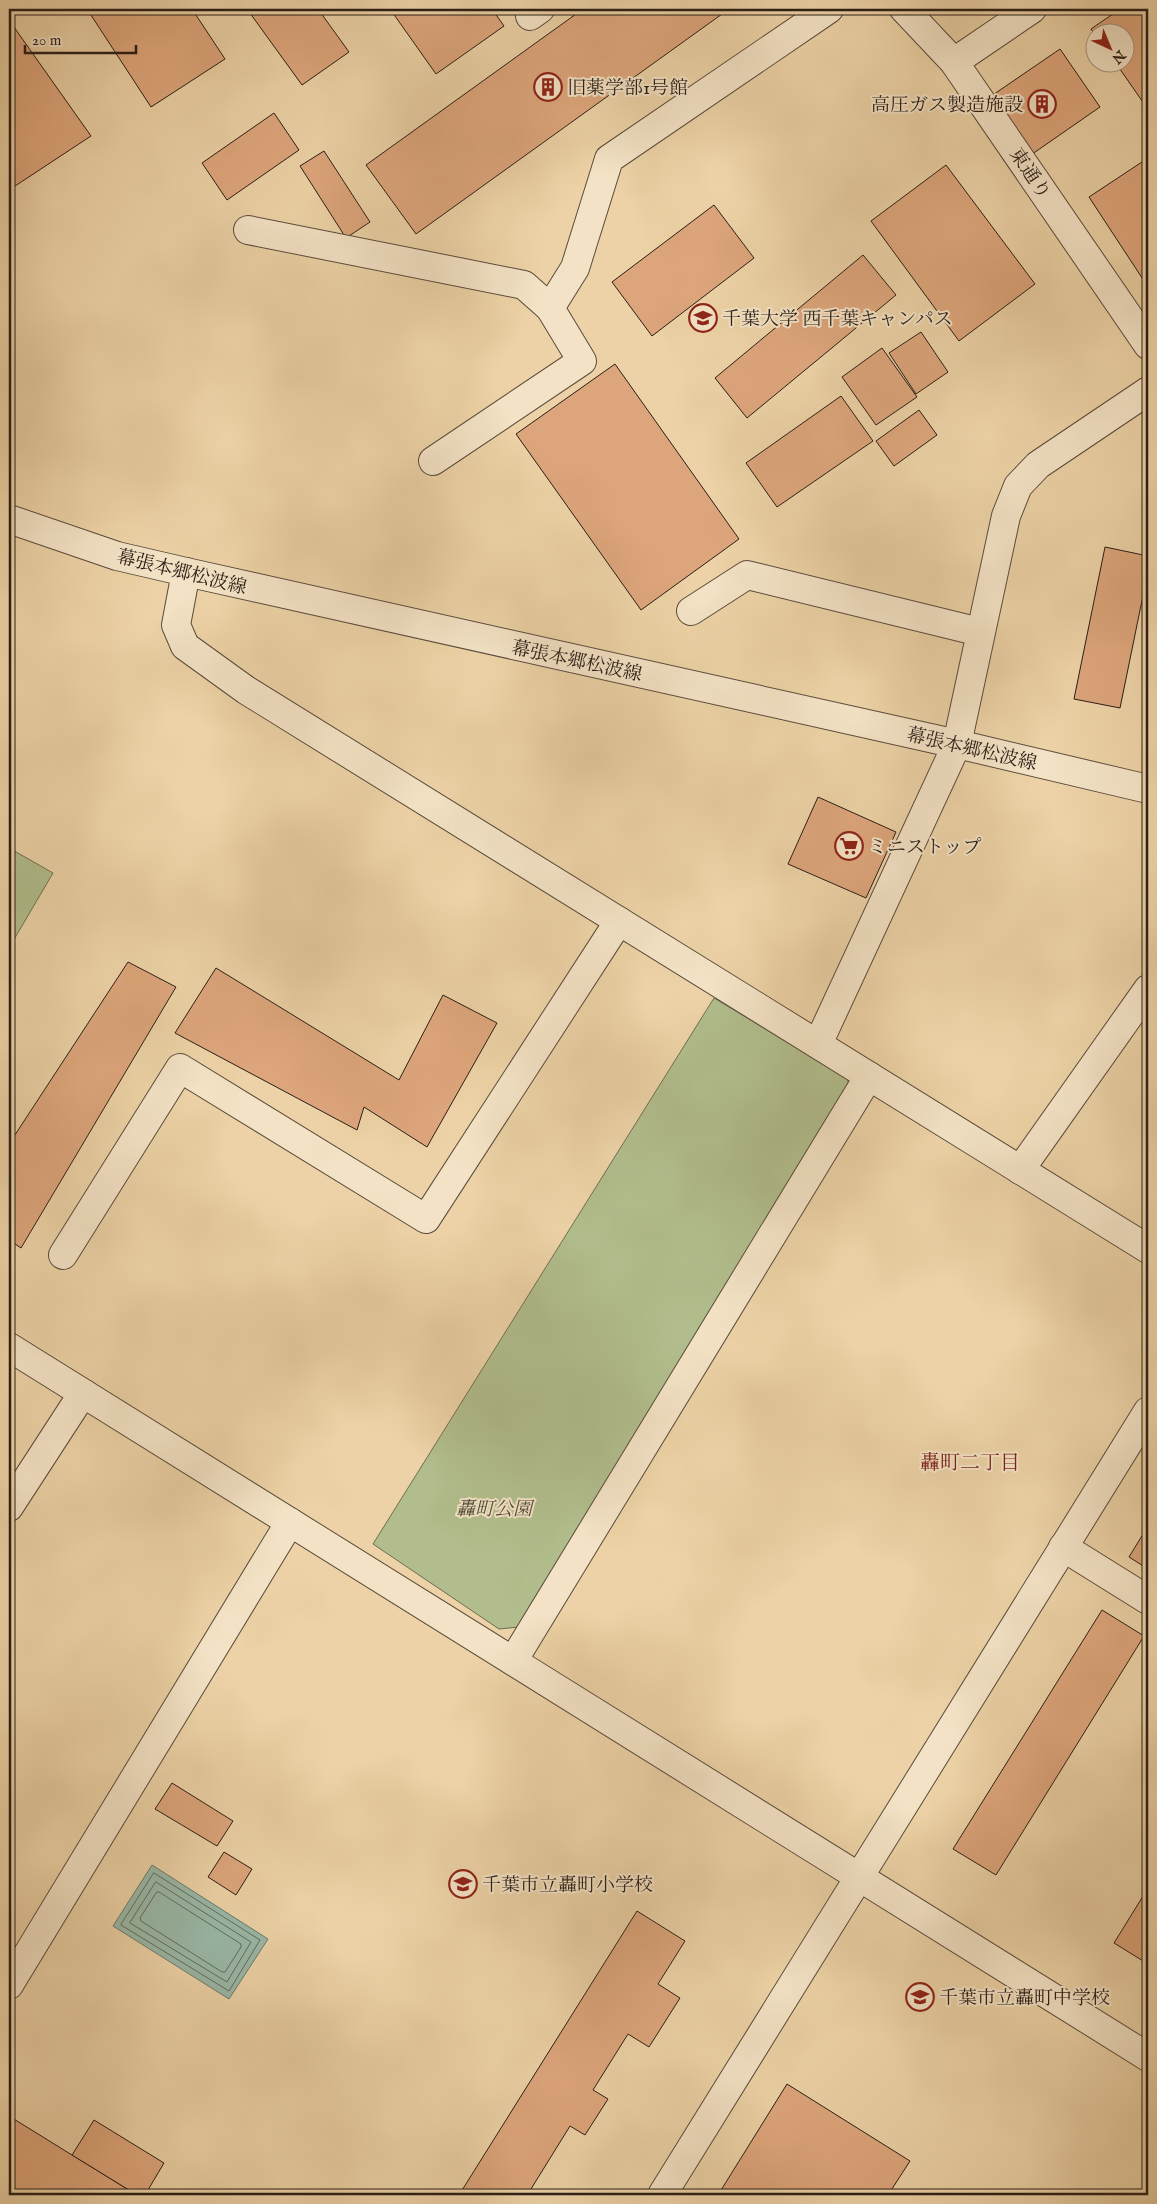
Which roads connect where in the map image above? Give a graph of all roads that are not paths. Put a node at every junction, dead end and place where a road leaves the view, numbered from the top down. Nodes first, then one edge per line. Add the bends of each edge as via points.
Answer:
1 (830, 9) edge
2 (904, 9) edge
3 (1032, 9) edge
4 (954, 62) junction
5 (248, 230) dead end
6 (550, 308) junction
7 (1148, 345) edge
8 (1148, 390) edge
9 (433, 461) dead end
10 (9, 519) edge
11 (186, 572) junction
12 (691, 611) dead end
13 (980, 632) junction
14 (957, 744) junction
15 (1148, 789) edge
16 (620, 921) junction
17 (1148, 989) edge
18 (818, 1044) junction
19 (869, 1076) junction
20 (1020, 1170) junction
21 (1148, 1249) edge
22 (63, 1255) dead end
23 (9, 1347) edge
24 (83, 1393) junction
25 (1148, 1411) edge
26 (9, 1507) edge
27 (290, 1522) junction
28 (1063, 1547) junction
29 (1148, 1600) edge
30 (512, 1661) junction
31 (859, 1877) junction
32 (9, 1985) edge
33 (1148, 2057) edge
34 (662, 2195) edge

1 - 6 street via 609,159 575,268
2 - 4 street, 東通り
3 - 4 street
4 - 7 street, 東通り
5 - 6 street via 524,284
6 - 9 street via 582,361
8 - 13 street via 1038,465 1018,486 1006,516
10 - 11 street, 幕張本郷松波線 via 117,556
11 - 14 street, 幕張本郷松波線
11 - 16 street via 176,625 185,646 246,690
12 - 13 street via 747,575
13 - 14 street
14 - 15 street, 幕張本郷松波線
14 - 18 street
16 - 18 street
16 - 22 street via 426,1219 180,1068
17 - 20 street
18 - 19 street
19 - 20 street
19 - 30 street
20 - 21 street
23 - 24 street
24 - 26 street
24 - 27 street
25 - 28 street
27 - 30 street
27 - 32 street
28 - 29 street
28 - 31 street
30 - 31 street
31 - 33 street
31 - 34 street

